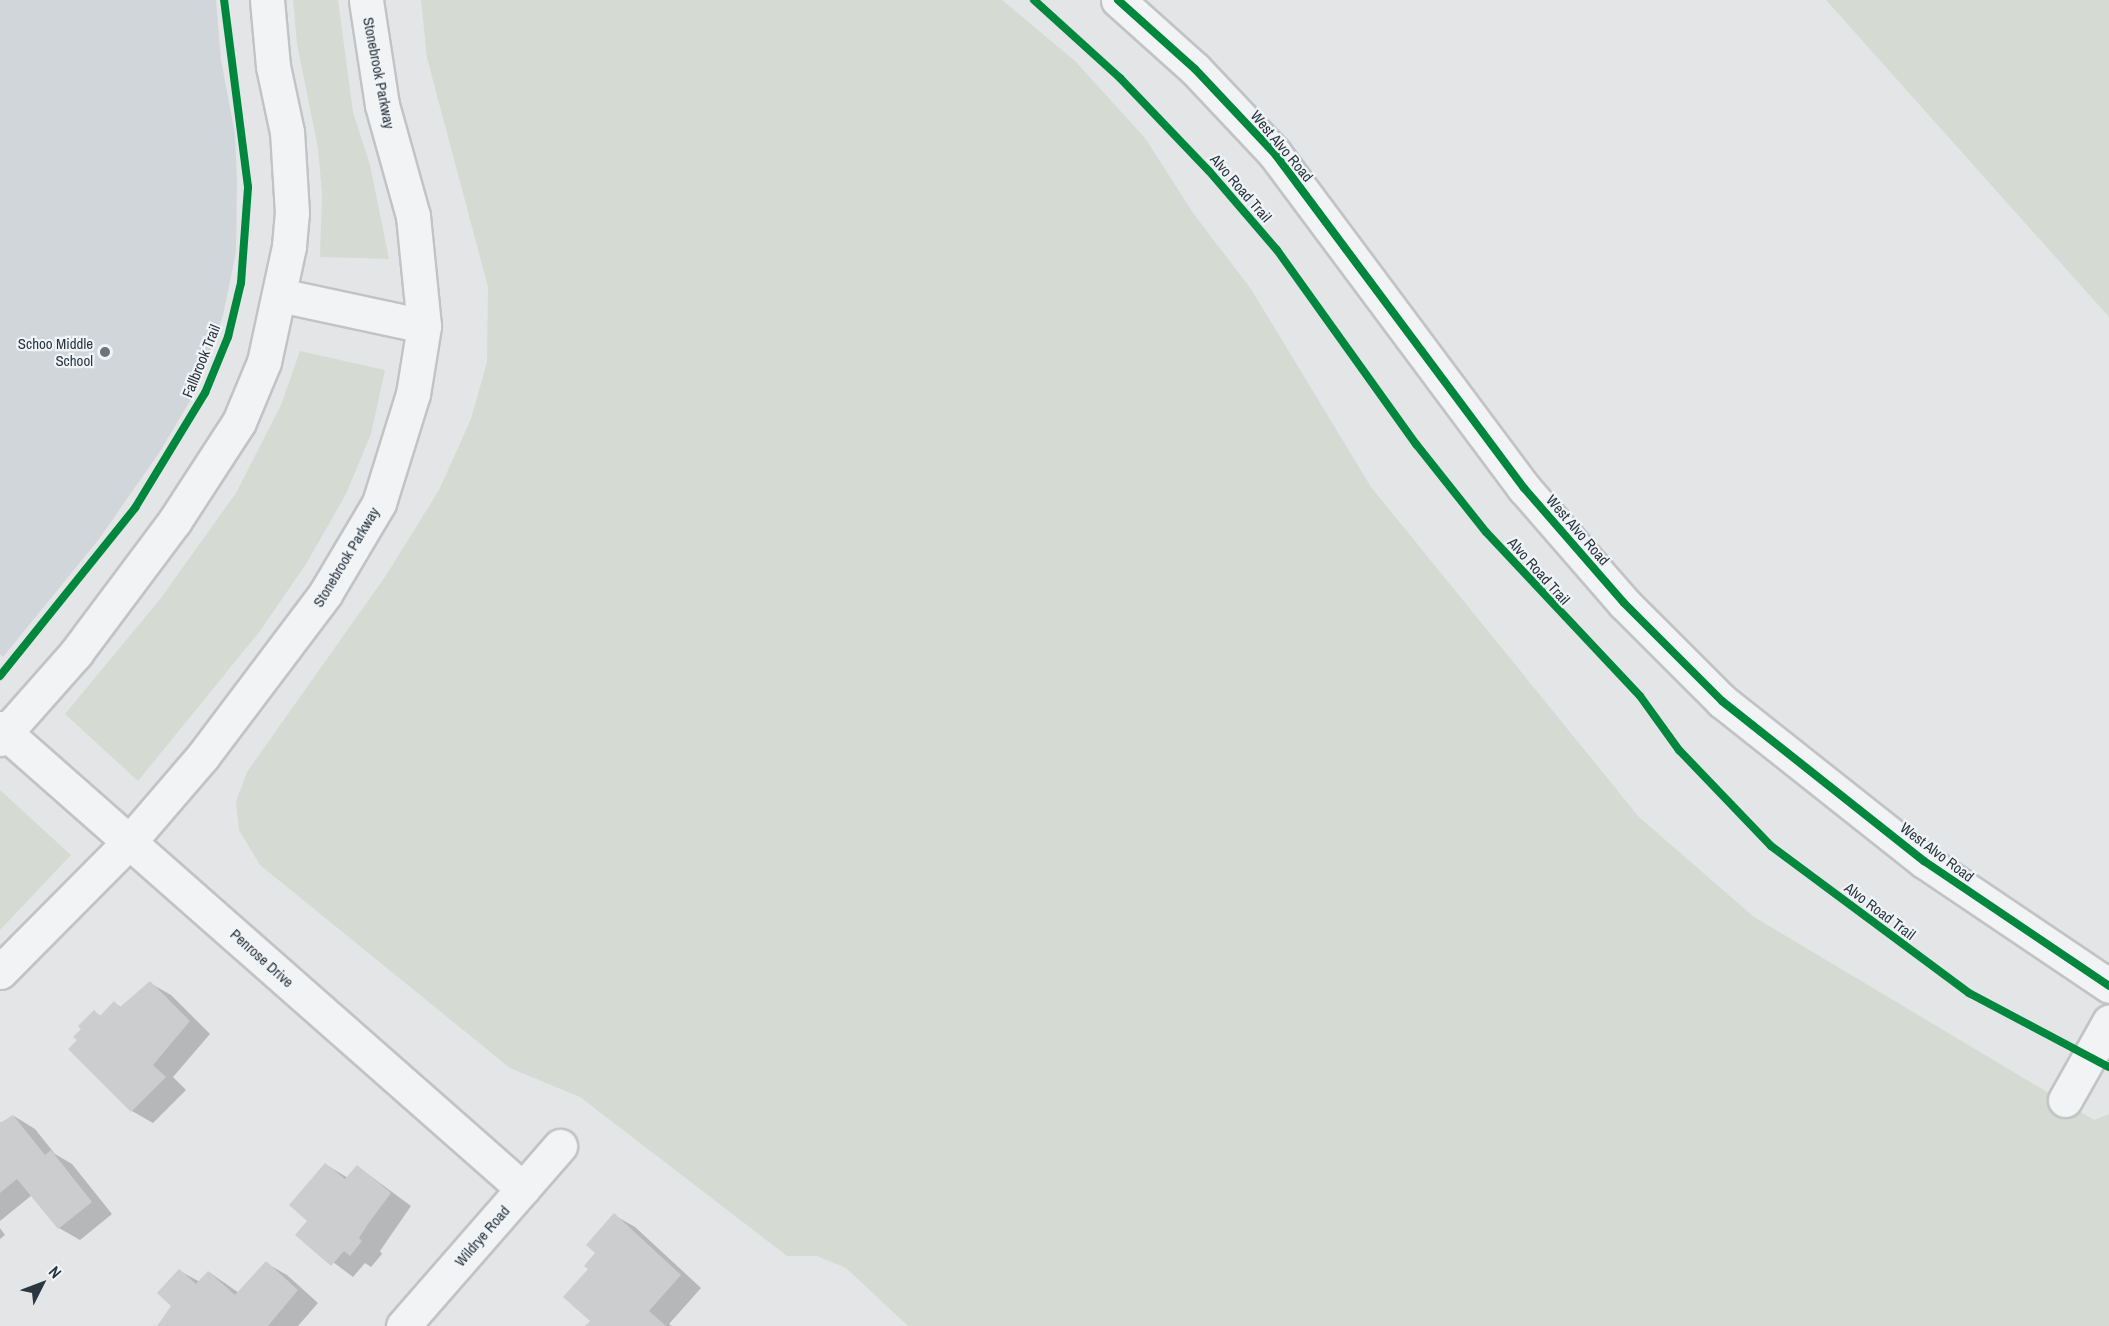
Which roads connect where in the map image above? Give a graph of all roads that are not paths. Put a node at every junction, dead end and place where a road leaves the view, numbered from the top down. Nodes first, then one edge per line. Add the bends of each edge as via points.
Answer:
1 (267, 0) edge
2 (366, 0) edge
3 (1118, 0) edge
4 (280, 295) junction
5 (424, 326) junction
6 (2, 733) edge
7 (130, 841) junction
8 (0, 972) edge
9 (2109, 986) edge
10 (2109, 1022) edge
11 (2065, 1100) dead end
12 (560, 1146) dead end
13 (523, 1189) junction
14 (403, 1326) edge

1 - 4 street via 291,179 290,246
2 - 5 street, Stonebrook Parkway via 382,105 413,216
3 - 9 street, West Alvo Road via 1196,69 1275,154 1524,488 1640,619 1722,701 1924,861
4 - 5 street
4 - 6 street via 264,362 239,422 207,474 76,653
5 - 7 street, Stonebrook Parkway via 413,394 398,451 358,543 276,663
6 - 7 street, Penrose Drive
7 - 8 street, Stonebrook Parkway
7 - 13 street, Penrose Drive
10 - 11 street
12 - 13 street, Wildrye Road
13 - 14 street, Wildrye Road

